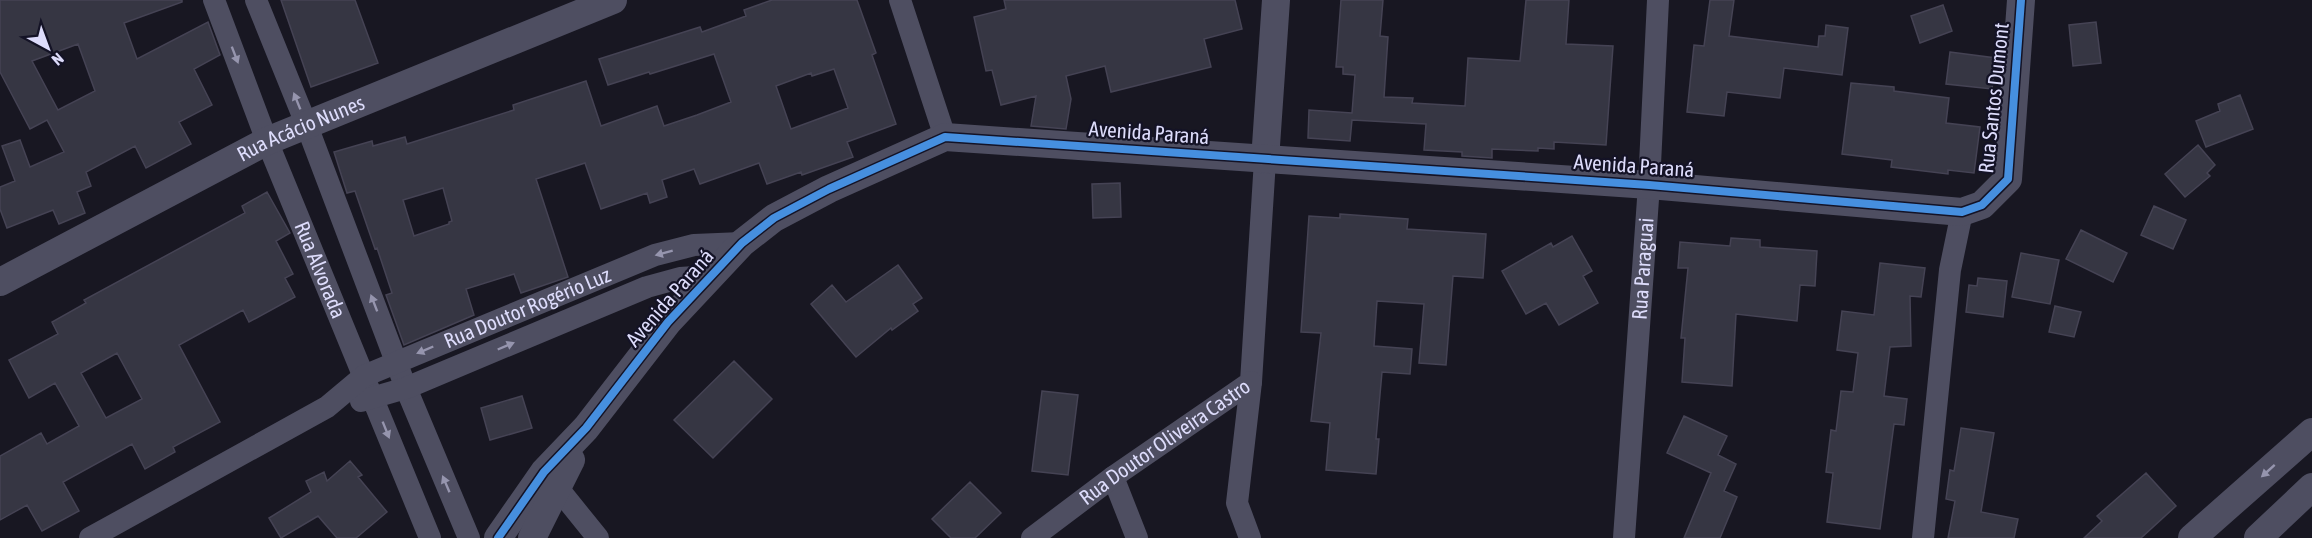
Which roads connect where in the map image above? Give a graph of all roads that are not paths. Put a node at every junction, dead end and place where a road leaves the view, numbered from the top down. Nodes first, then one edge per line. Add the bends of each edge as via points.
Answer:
1 (214, 0) edge
2 (256, 0) edge
3 (613, 0) edge
4 (900, 0) edge
5 (1276, 0) edge
6 (1658, 0) edge
7 (2021, 0) edge
8 (307, 126) junction
9 (945, 137) junction
10 (267, 141) junction
11 (1265, 160) junction
12 (1649, 185) junction
13 (1962, 212) junction
14 (742, 243) junction
15 (710, 276) junction
16 (0, 282) edge
17 (397, 362) junction
18 (364, 376) junction
19 (1251, 382) junction
20 (406, 388) junction
21 (373, 398) junction
22 (327, 407) junction
23 (2312, 432) edge
24 (1113, 477) junction
25 (550, 479) junction
26 (2312, 487) edge
27 (90, 538) edge
28 (429, 538) edge
29 (469, 538) edge
30 (498, 538) edge
31 (532, 538) edge
32 (598, 538) edge
33 (1032, 538) edge
34 (1137, 538) edge
35 (1250, 538) edge
36 (1624, 538) edge
37 (1923, 538) edge
38 (2192, 538) edge
39 (2258, 538) edge

1 -> 10 street, Rua Alvorada
8 -> 2 street, Rua Alvorada
3 - 8 street, Rua Acácio Nunes
4 - 9 street
5 - 11 street, Rua Doutor Oliveira Castro
6 - 12 street, Rua Paraguai
7 - 13 street, Rua Santos Dumont via 2008,179 1982,205
8 - 10 street, Rua Acácio Nunes
17 -> 8 street, Rua Alvorada
9 - 11 street, Avenida Paraná
9 - 14 street, Avenida Paraná via 829,189 774,218
10 - 16 street, Rua Acácio Nunes
10 - 18 street, Rua Alvorada
11 - 12 street, Avenida Paraná
11 - 19 street, Rua Doutor Oliveira Castro
12 - 13 street, Avenida Paraná
12 - 36 street, Rua Paraguai
13 - 37 street via 1950,270
14 - 15 street, Avenida Paraná
14 -> 17 street, Rua Doutor Rogério Luz via 694,245 655,255
20 -> 15 street, Rua Doutor Rogério Luz via 647,287 680,278
15 - 25 street, Avenida Paraná via 668,322
17 - 18 street, Rua Doutor Rogério Luz
17 - 20 street, Rua Alvorada
18 - 21 street, Rua Alvorada
18 - 22 street, Rua Doutor Rogério Luz
19 - 24 street, Rua Doutor Oliveira Castro
19 - 35 street via 1237,503
20 - 21 street, Rua Doutor Rogério Luz
29 -> 20 street, Rua Alvorada
21 - 22 street, Rua Doutor Rogério Luz
21 -> 28 street, Rua Alvorada
22 - 27 street, Rua Doutor Rogério Luz
23 -> 38 street
24 - 33 street, Rua Doutor Oliveira Castro
24 - 34 street
25 - 30 street, Avenida Paraná
25 - 31 street, Avenida Paraná
25 - 32 street
26 - 39 street

